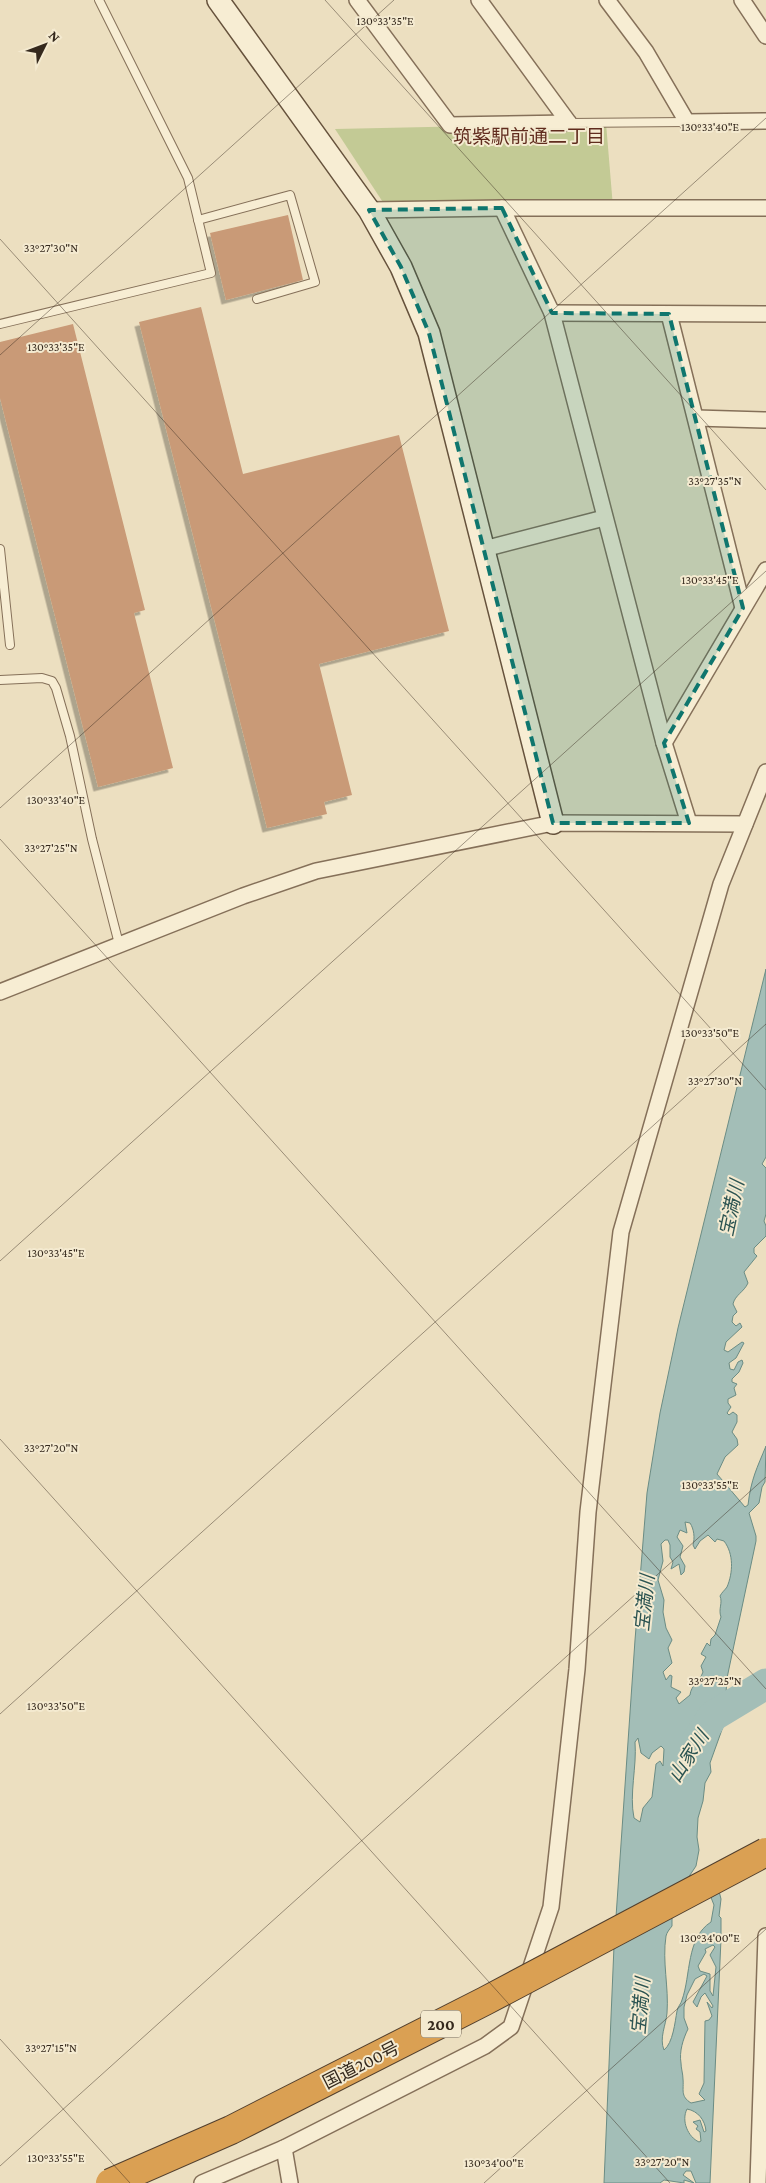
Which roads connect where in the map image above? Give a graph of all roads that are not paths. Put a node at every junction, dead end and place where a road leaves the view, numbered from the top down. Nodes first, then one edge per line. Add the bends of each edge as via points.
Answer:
1 (99, 0) edge
2 (218, 0) edge
3 (357, 0) edge
4 (479, 0) edge
5 (607, 0) edge
6 (742, 0) edge
7 (766, 36) edge
8 (766, 121) edge
9 (688, 122) junction
10 (569, 124) junction
11 (502, 208) junction
12 (766, 208) edge
13 (369, 210) junction
14 (198, 220) junction
15 (257, 299) dead end
16 (552, 313) junction
17 (669, 314) junction
18 (766, 314) edge
19 (0, 324) edge
20 (696, 418) junction
21 (766, 420) edge
22 (604, 518) junction
23 (0, 549) edge
24 (484, 549) junction
25 (766, 570) edge
26 (743, 608) junction
27 (10, 646) dead end
28 (0, 680) edge
29 (664, 742) junction
30 (766, 772) edge
31 (553, 823) junction
32 (689, 823) junction
33 (745, 824) junction
34 (119, 944) junction
35 (0, 992) edge
36 (766, 1852) edge
37 (766, 1936) edge
38 (284, 2148) junction
39 (110, 2183) edge
40 (202, 2183) edge
41 (290, 2183) edge
42 (758, 2183) edge

1 - 14 lane via 188,178
2 - 13 street
3 - 10 street via 450,125
4 - 10 street
5 - 9 street via 646,52
6 - 7 street
8 - 9 street
9 - 10 lane
11 - 12 street
11 - 13 street
11 - 16 street
13 - 24 street via 401,268 429,333
14 - 15 lane via 290,195 314,282
14 - 19 lane via 211,272
16 - 17 street
16 - 22 street
17 - 18 street
17 - 20 street
20 - 21 street
20 - 26 street
22 - 24 street
22 - 29 street
23 - 27 lane
24 - 31 street
25 - 26 street
26 - 29 street
28 - 34 lane via 42,678 52,681 56,688
29 - 32 street
30 - 33 street
31 - 32 street
31 - 34 street via 316,871
32 - 33 street
33 - 38 street via 721,884 621,1232 590,1493 578,1669 551,1907 519,2008 511,2028 485,2046
34 - 35 street
36 - 39 highway, 国道200号 / 200, bridge via 485,2001 231,2130
37 - 42 street
38 - 40 street
38 - 41 street

